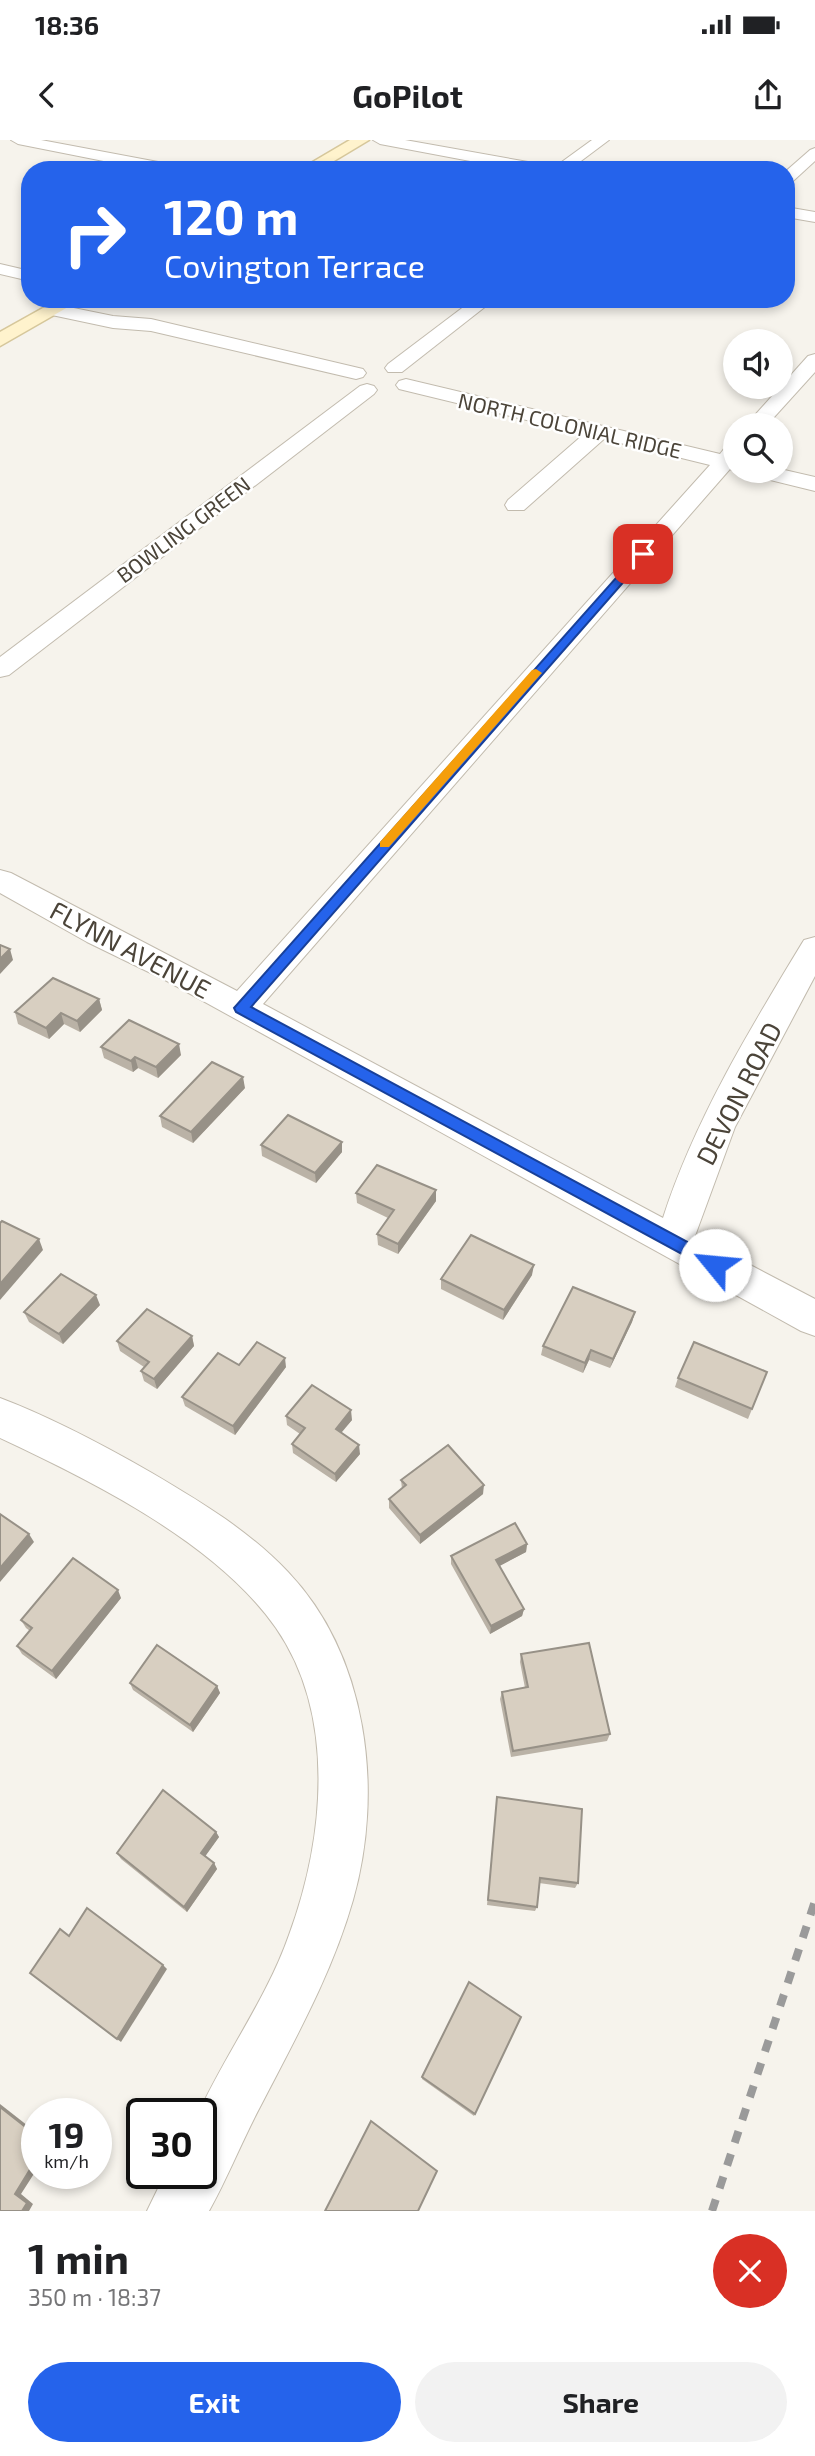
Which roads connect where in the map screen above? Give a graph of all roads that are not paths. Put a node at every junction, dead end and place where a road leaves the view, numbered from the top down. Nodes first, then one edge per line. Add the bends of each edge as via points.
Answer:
1 (18, 140) edge
2 (360, 140) edge
3 (380, 140) edge
4 (603, 140) edge
5 (815, 153) edge
6 (127, 161) edge
7 (323, 161) edge
8 (496, 161) edge
9 (572, 161) edge
10 (795, 171) edge
11 (795, 214) edge
12 (815, 217) edge
13 (0, 269) edge
14 (21, 274) edge
15 (58, 308) edge
16 (102, 308) edge
17 (476, 308) edge
18 (54, 310) junction
19 (151, 324) junction
20 (0, 340) edge
21 (815, 360) edge
22 (400, 377) junction
23 (362, 382) junction
24 (767, 413) edge
25 (599, 432) junction
26 (723, 457) edge
27 (723, 469) edge
28 (793, 479) edge
29 (815, 484) edge
30 (516, 505) dead end
31 (0, 669) edge
32 (0, 880) edge
33 (815, 948) edge
34 (242, 1008) junction
35 (674, 1243) junction
36 (815, 1319) edge
37 (0, 1417) edge
38 (217, 2134) edge
39 (189, 2189) edge
40 (176, 2211) edge

1 - 6 street
2 - 7 main road
3 - 8 street
4 - 9 street
5 - 10 street
11 - 12 street
13 - 14 street
15 - 18 main road
16 - 19 street
17 - 22 street
18 - 19 street
18 - 20 main road
19 - 23 street
21 - 24 street
22 - 23 street via 384,391
22 - 25 street, NORTH COLONIAL RIDGE
23 - 31 street, BOWLING GREEN
25 - 26 street, NORTH COLONIAL RIDGE
25 - 30 street
27 - 34 street
28 - 29 street
32 - 34 street, FLYNN AVENUE
33 - 35 street, DEVON ROAD via 723,1109 684,1205
34 - 35 street, FLYNN AVENUE
35 - 36 street, FLYNN AVENUE
37 - 38 street via 146,1493 210,1532 245,1561 300,1624 321,1663 337,1709 344,1811 320,1924 296,1984
39 - 40 street

